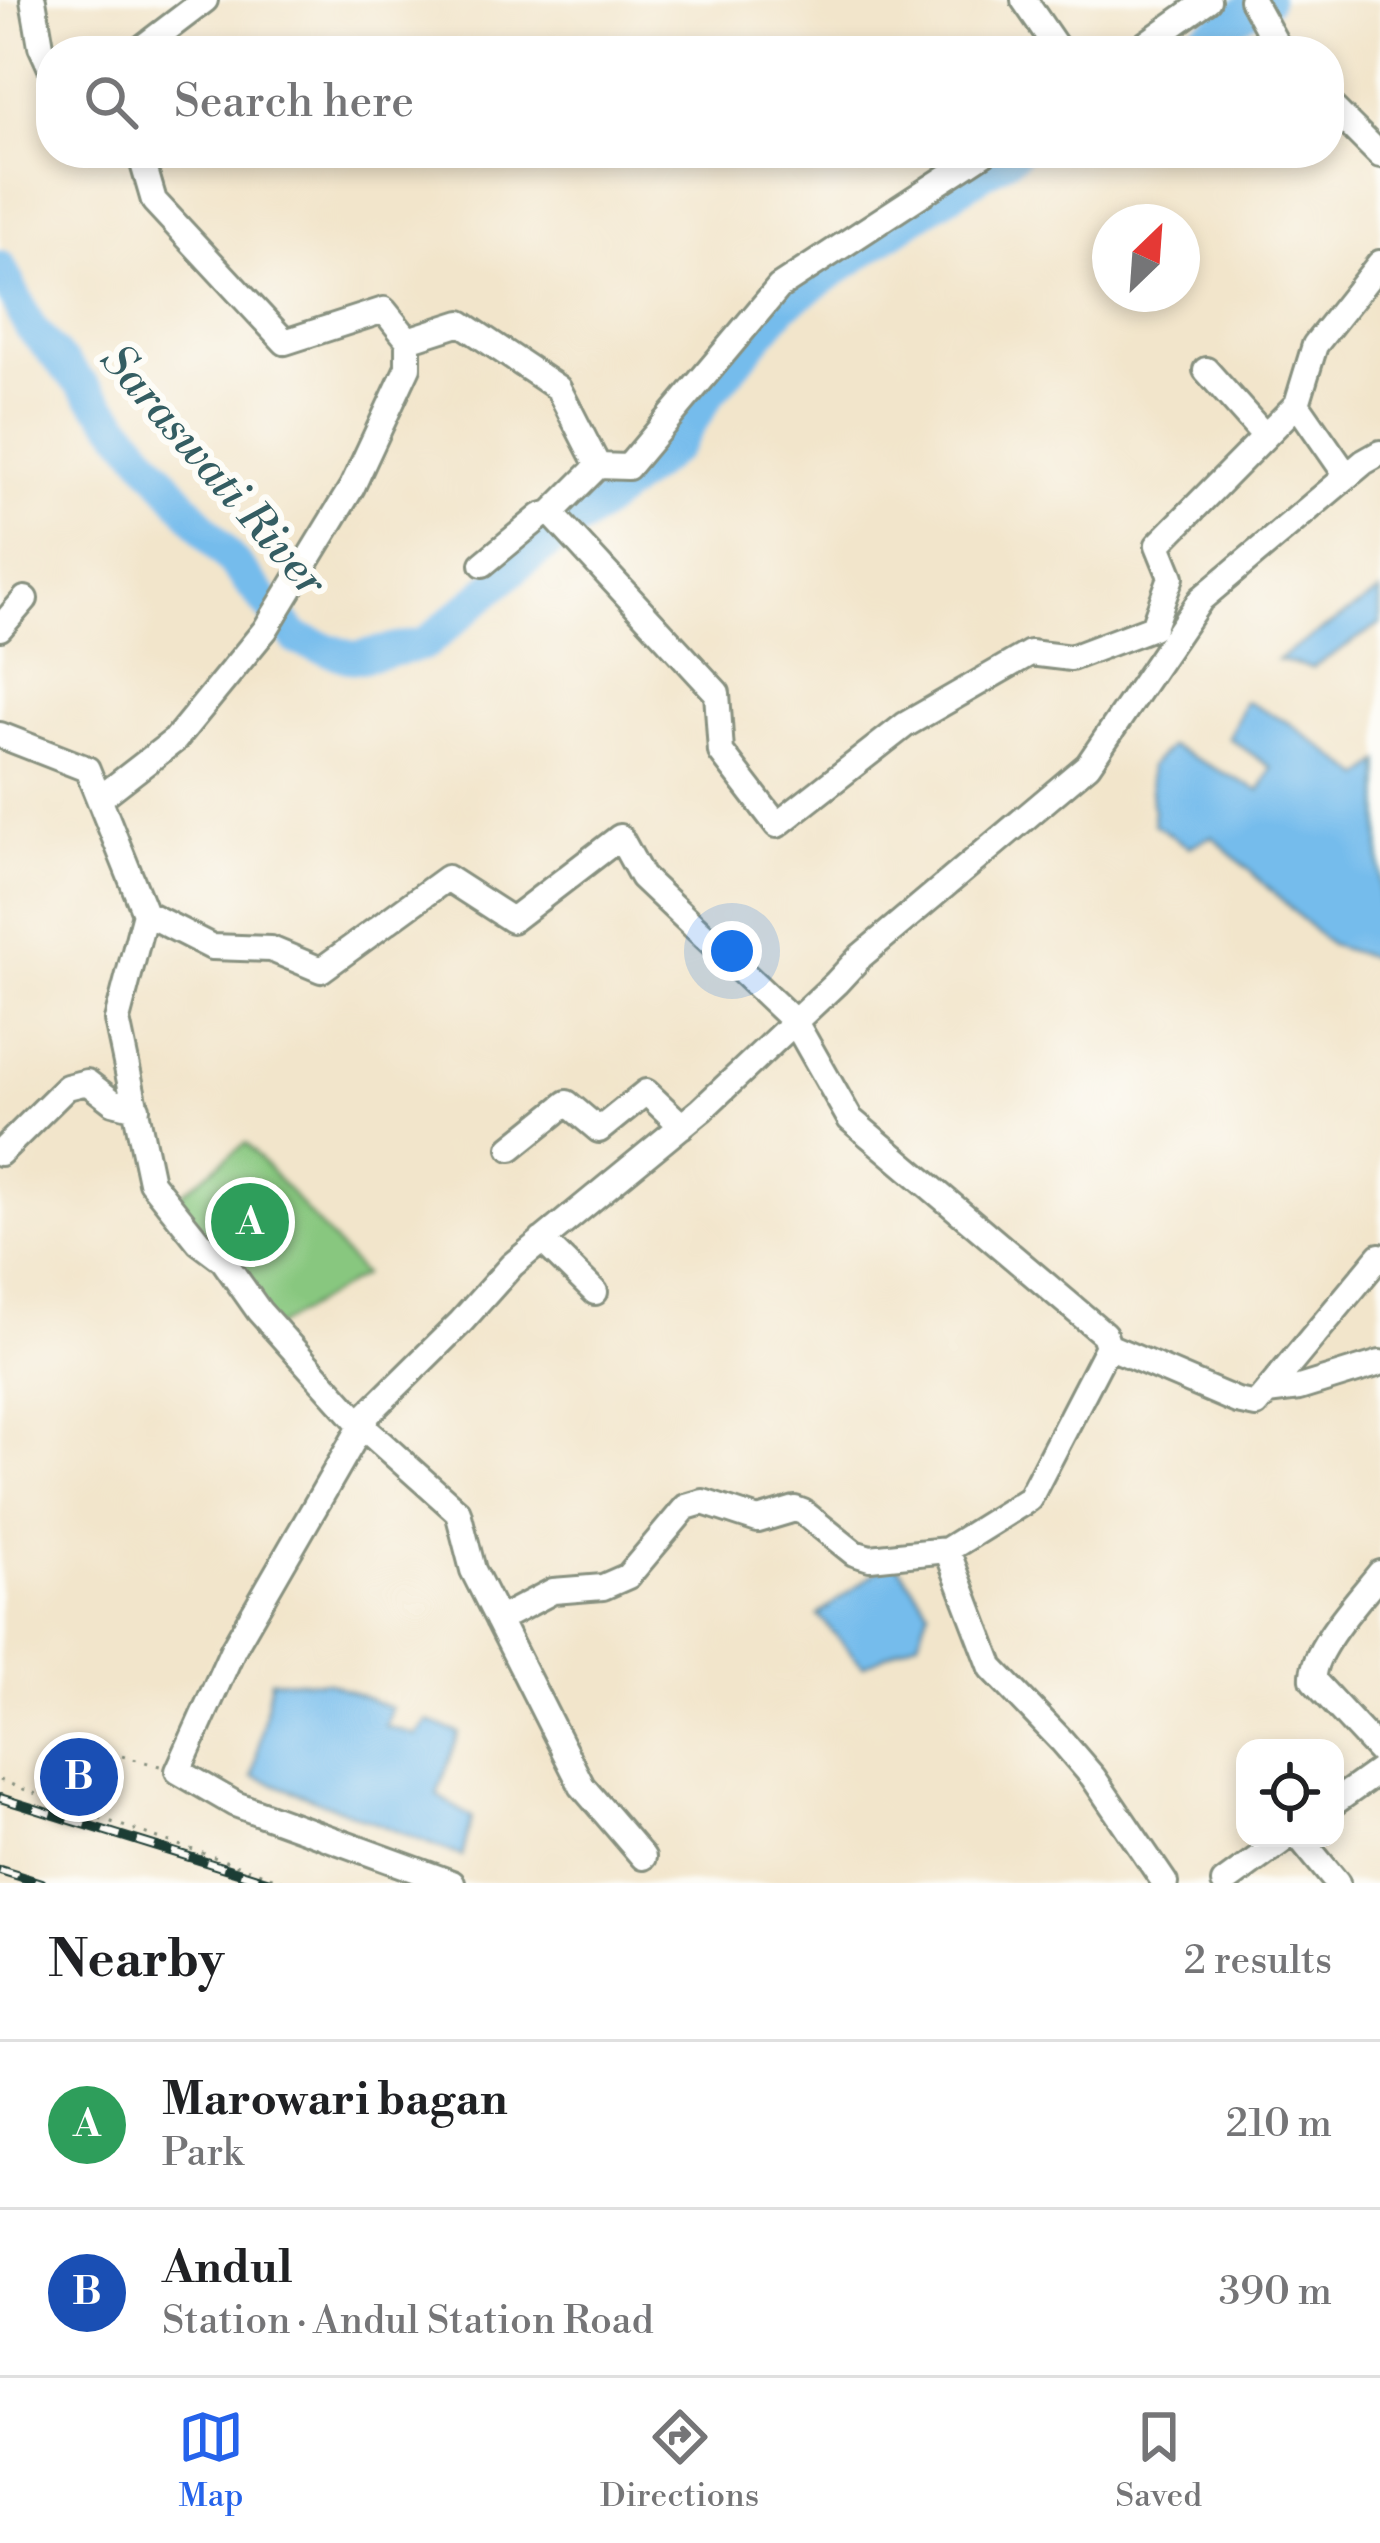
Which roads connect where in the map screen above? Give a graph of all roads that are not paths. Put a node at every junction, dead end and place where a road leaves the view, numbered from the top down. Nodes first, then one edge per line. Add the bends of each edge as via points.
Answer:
1 (33, 0) edge
2 (205, 0) edge
3 (1024, 0) edge
4 (1208, 0) edge
5 (1252, 0) edge
6 (39, 36) edge
7 (158, 36) edge
8 (1049, 36) edge
9 (1157, 36) edge
10 (1272, 36) edge
11 (1344, 119) edge
12 (1380, 154) edge
13 (144, 168) edge
14 (961, 168) edge
15 (1380, 263) edge
16 (408, 340) junction
17 (1206, 370) dead end
18 (1297, 404) junction
19 (1264, 436) junction
20 (1380, 453) edge
21 (598, 466) junction
22 (1347, 476) junction
23 (551, 513) junction
24 (483, 564) dead end
25 (26, 599) dead end
26 (0, 628) edge
27 (3, 743) edge
28 (99, 799) junction
29 (145, 913) junction
30 (795, 1022) junction
31 (137, 1108) junction
32 (682, 1126) junction
33 (511, 1148) dead end
34 (0, 1153) edge
35 (542, 1240) junction
36 (1380, 1256) edge
37 (595, 1292) dead end
38 (1108, 1346) junction
39 (1380, 1363) edge
40 (1267, 1392) junction
41 (362, 1426) junction
42 (947, 1550) junction
43 (1380, 1573) edge
44 (499, 1620) junction
45 (1380, 1752) edge
46 (1380, 1770) edge
47 (1344, 1796) edge
48 (1274, 1847) edge
49 (1307, 1847) edge
50 (643, 1857) dead end
51 (452, 1883) edge
52 (1165, 1883) edge
53 (1224, 1883) edge
54 (1336, 1883) edge

1 - 6 street
2 - 7 street
3 - 8 street
4 - 9 street
5 - 10 street
11 - 12 street
13 - 16 street via 154,201 285,342 385,310
14 - 21 street via 779,287 628,467
15 - 18 street via 1316,345
16 - 21 street via 460,323 500,349 558,388
16 - 28 street via 407,368 352,487 265,630 175,740
17 - 19 street
18 - 19 street
18 - 22 street
19 - 23 street via 1158,545 1171,577 1153,627 1071,658 1030,653 905,725 777,825 721,752 717,693
20 - 22 street
21 - 23 street
22 - 30 street via 1201,599 1088,765 861,956
23 - 24 street
25 - 26 street
27 - 28 street via 87,769
28 - 29 street
29 - 30 street via 212,947 271,949 321,970 447,878 512,920 620,837 642,877
29 - 31 street via 117,1020
30 - 32 street
30 - 38 street via 850,1119 1104,1334
31 - 34 street via 87,1082 67,1087
31 - 41 street via 151,1182
32 - 33 street via 646,1092 599,1130 567,1103
32 - 35 street
35 - 37 street
35 - 41 street
36 - 40 street
38 - 40 street via 1237,1401 1256,1405
38 - 42 street via 1029,1499
39 - 40 street
41 - 44 street via 458,1512 473,1570
41 - 51 street via 233,1649 178,1771 235,1804
42 - 44 street via 870,1558 796,1509 758,1520 696,1502 628,1576 554,1591
42 - 52 street via 992,1668 1093,1777
43 - 45 street via 1312,1670
44 - 50 street via 582,1786
46 - 47 street
48 - 53 street
49 - 54 street

